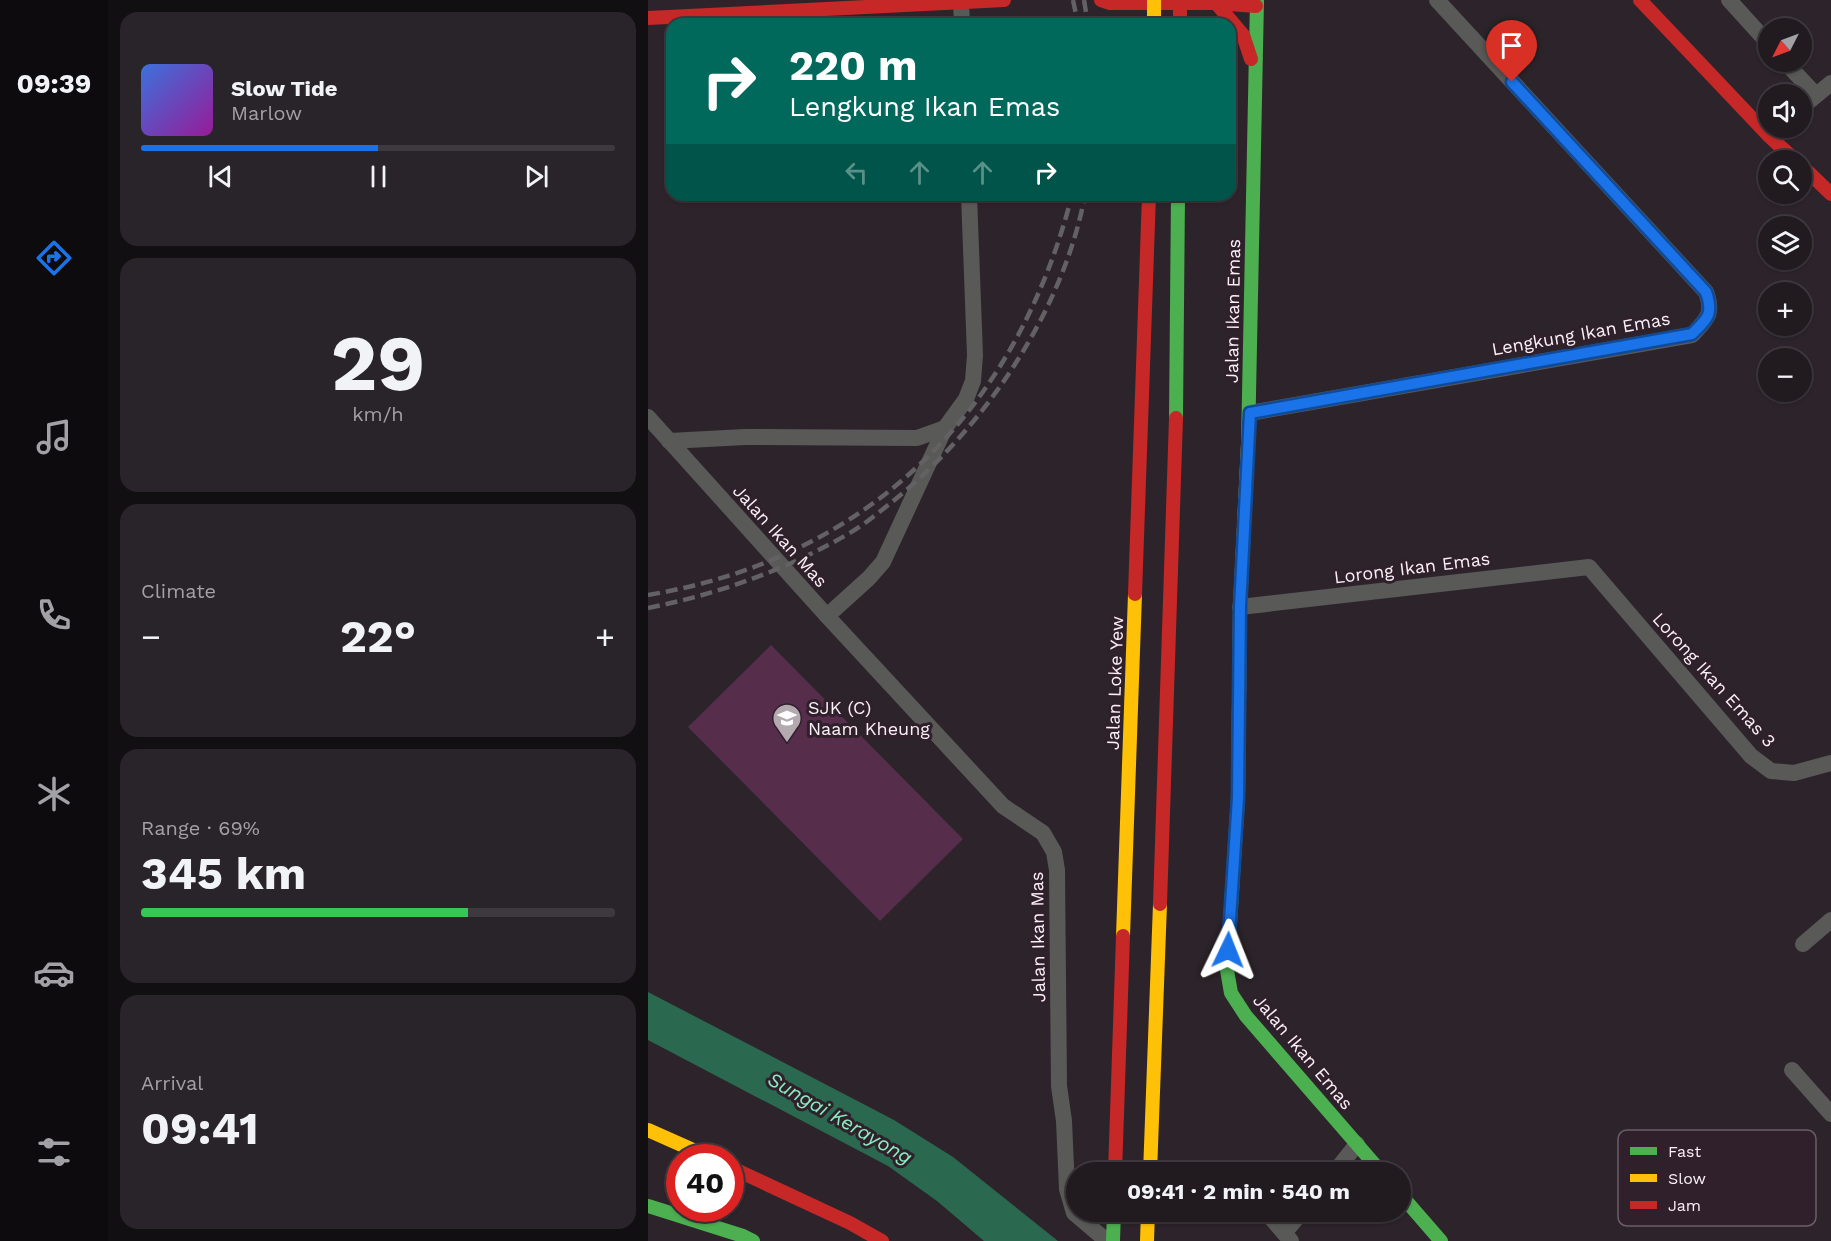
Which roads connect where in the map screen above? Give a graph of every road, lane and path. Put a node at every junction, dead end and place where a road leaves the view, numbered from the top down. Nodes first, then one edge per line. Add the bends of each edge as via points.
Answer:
1 (1004, 0) edge
2 (1101, 0) edge
3 (1155, 0) edge
4 (1180, 0) edge
5 (1437, 0) edge
6 (1640, 0) edge
7 (1729, 0) edge
8 (961, 3) junction
9 (1216, 3) junction
10 (1256, 3) edge
11 (648, 18) edge
12 (962, 18) edge
13 (1154, 18) edge
14 (1180, 18) edge
15 (1229, 18) edge
16 (1236, 27) edge
17 (1758, 32) edge
18 (1254, 66) junction
19 (1794, 72) edge
20 (1831, 83) edge
21 (1816, 95) junction
22 (1812, 98) edge
23 (1758, 117) edge
24 (1778, 138) edge
25 (1787, 150) edge
26 (1812, 176) edge
27 (1831, 194) edge
28 (969, 201) edge
29 (1149, 201) edge
30 (1178, 201) edge
31 (1250, 413) junction
32 (648, 417) edge
33 (945, 428) junction
34 (669, 441) junction
35 (1589, 567) joint
36 (1240, 607) junction
37 (826, 616) junction
38 (1831, 763) edge
39 (1831, 920) edge
40 (1803, 944) dead end
41 (1792, 1070) dead end
42 (1831, 1114) edge
43 (648, 1130) edge
44 (680, 1144) edge
45 (1357, 1144) junction
46 (1115, 1162) edge
47 (1150, 1162) edge
48 (1343, 1162) edge
49 (1373, 1162) edge
50 (744, 1174) edge
51 (1411, 1206) edge
52 (654, 1208) edge
53 (1114, 1222) edge
54 (1148, 1222) edge
55 (1275, 1222) edge
56 (1296, 1222) edge
57 (1288, 1237) edge
58 (709, 1241) edge
59 (753, 1241) edge
60 (882, 1241) edge
61 (1107, 1241) edge
62 (1113, 1241) edge
63 (1147, 1241) edge
64 (1441, 1241) edge

1 - 8 main road
2 - 9 main road
3 - 13 main road, bridge
4 - 14 main road, bridge
5 - 31 street, Lengkung Ikan Emas via 1706,292 1710,304 1708,317 1692,334
6 - 23 main road
7 - 17 street
8 - 11 main road
8 - 12 street
9 - 10 main road
9 - 15 main road
10 - 18 main road, Jalan Ikan Emas
16 - 18 main road
18 - 31 main road, Jalan Ikan Emas
19 - 21 street
20 - 21 street
21 - 22 street
24 - 25 main road
26 - 27 main road
28 - 33 street via 973,381 966,399
29 - 46 main road, Jalan Loke Yew
30 - 47 main road via 1176,441
31 - 36 main road, Jalan Ikan Emas
32 - 34 street, Jalan Ikan Mas
33 - 34 street via 917,438 745,437
33 - 37 street via 883,561
34 - 37 street, Jalan Ikan Mas
35 - 36 street, Lorong Ikan Emas
35 - 38 street, Lorong Ikan Emas 3 via 1751,756 1771,771 1794,773
36 - 45 main road, Jalan Ikan Emas via 1238,798 1227,970 1231,993 1246,1016
37 - 61 street, Jalan Ikan Mas via 1004,806 1043,833 1054,852 1059,1086 1066,1189 1074,1213
39 - 40 street
41 - 42 street
43 - 44 main road
45 - 48 street
45 - 49 main road, Jalan Ikan Emas
50 - 60 main road
51 - 64 main road
52 - 58 main road
52 - 59 main road
53 - 62 main road
54 - 63 main road
55 - 57 street
56 - 57 street

